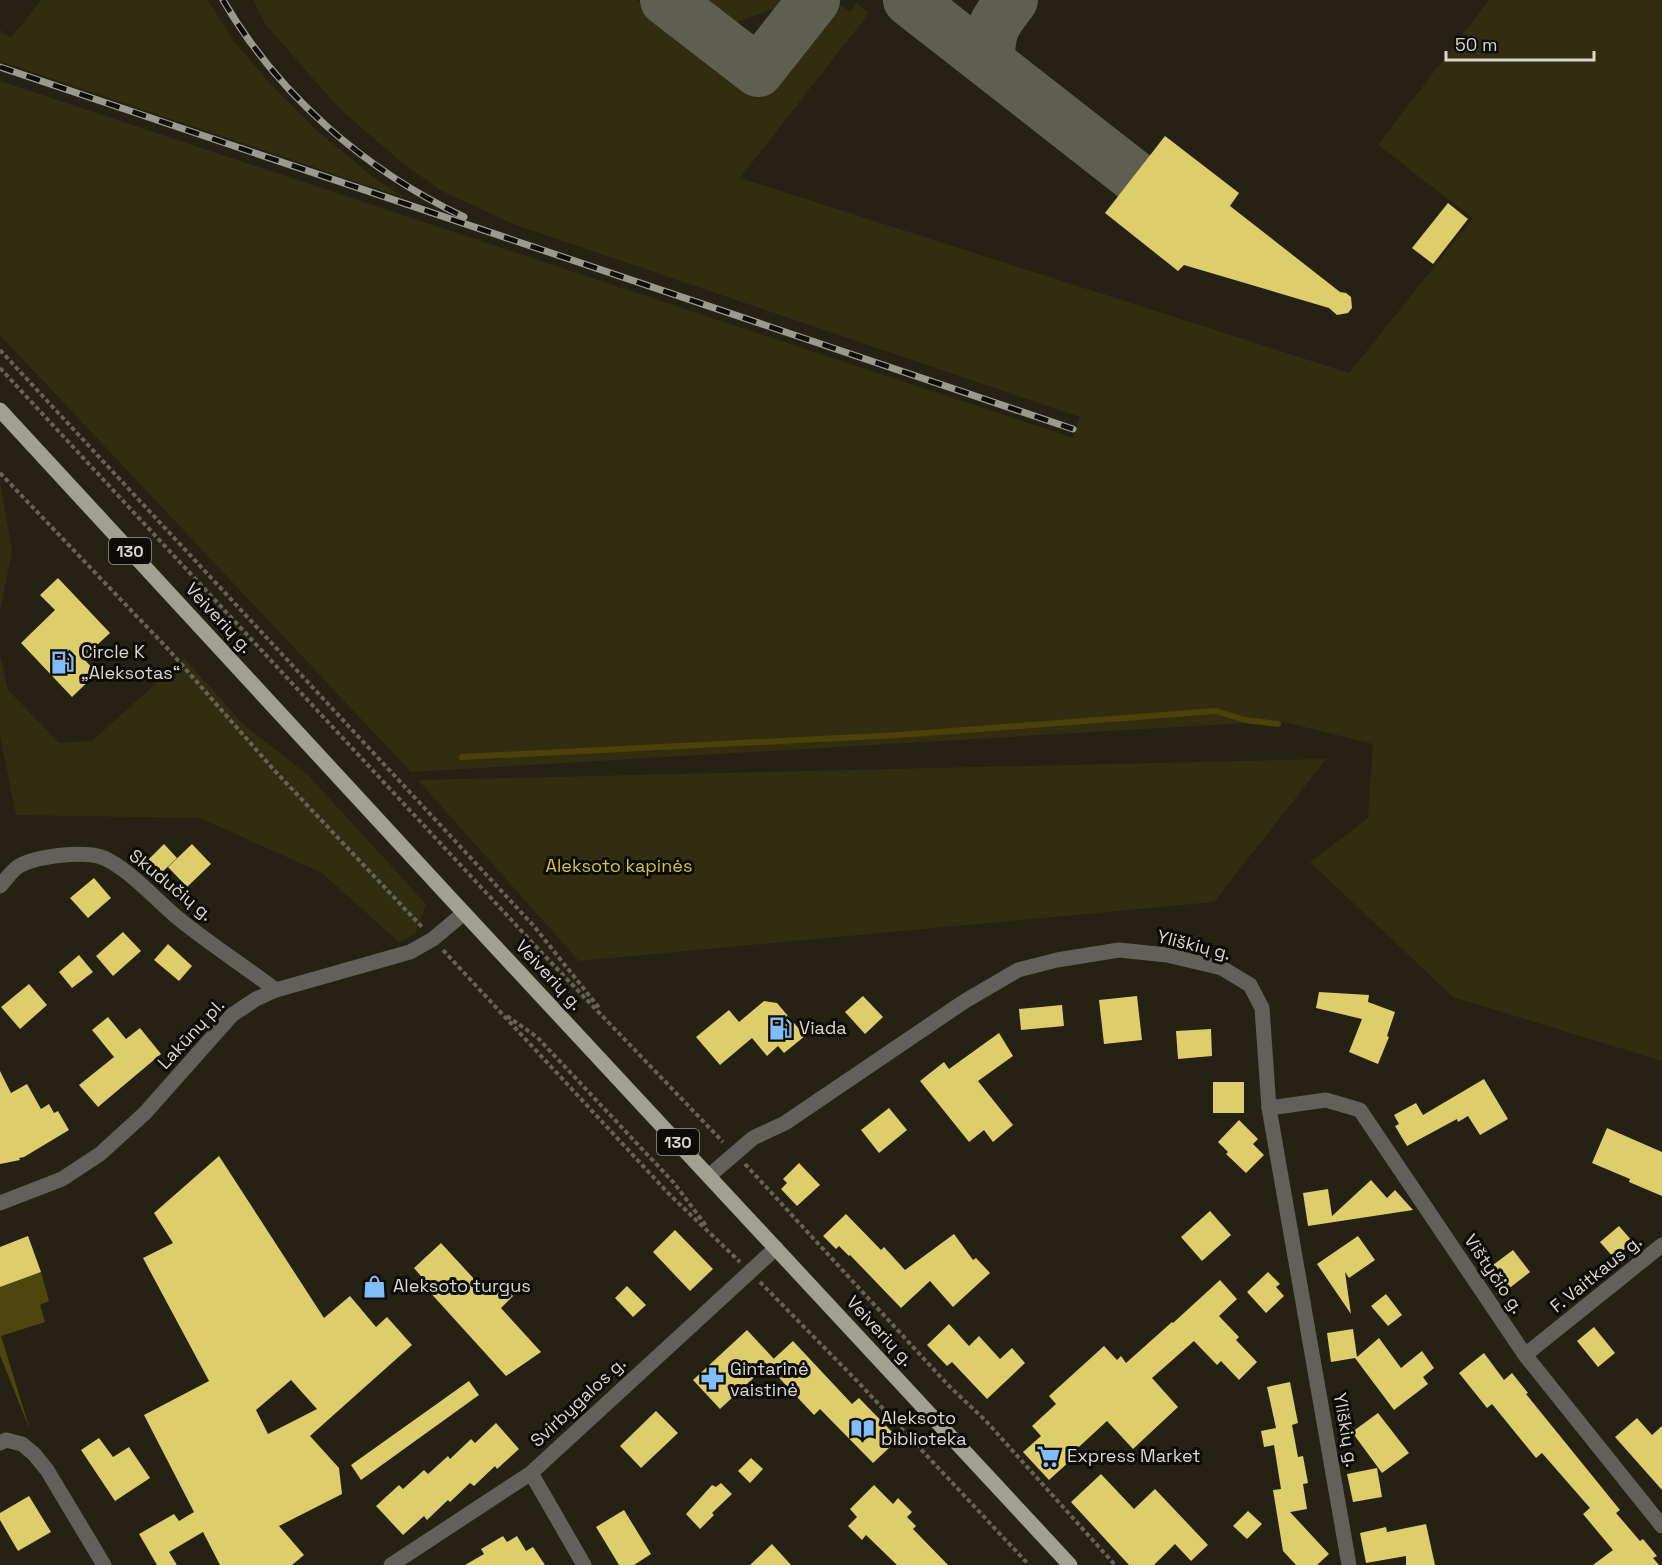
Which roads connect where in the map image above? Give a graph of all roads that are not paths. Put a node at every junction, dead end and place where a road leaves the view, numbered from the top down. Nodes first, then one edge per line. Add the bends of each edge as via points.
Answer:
1 (0, 410) edge
2 (0, 886) edge
3 (464, 913) junction
4 (276, 990) junction
5 (1269, 1108) junction
6 (709, 1176) junction
7 (0, 1203) edge
8 (1662, 1245) edge
9 (776, 1248) junction
10 (1525, 1355) junction
11 (0, 1443) edge
12 (531, 1473) junction
13 (1662, 1526) edge
14 (105, 1565) edge
15 (391, 1565) edge
16 (584, 1565) edge
17 (1070, 1565) edge
18 (1349, 1565) edge

1 - 3 main road, Veiverių g. / 130
2 - 4 street, Skudučių g. via 16,867 29,862 55,856 103,857 120,867 180,920
3 - 4 street, Lakūnų pl. via 410,952
3 - 6 main road, Veiverių g. / 130
4 - 7 street, Lakūnų pl. via 232,1015 145,1113 100,1154 62,1179
5 - 6 street, Yliškių g. via 1262,1008 1250,985 1222,968 1167,955 1119,950 1018,970 965,1001 785,1123 753,1138
5 - 10 street, Vištyčio g. via 1326,1100 1360,1110
5 - 18 street, Yliškių g.
6 - 9 main road, Veiverių g. / 130
8 - 10 street, F. Vaitkaus g.
9 - 12 street, Svirbygalos g.
9 - 17 main road, Veiverių g. / 130
10 - 13 street, Vištyčio g.
11 - 14 street via 6,1440 22,1444 34,1454
12 - 15 street, Svirbygalos g.
12 - 16 street

